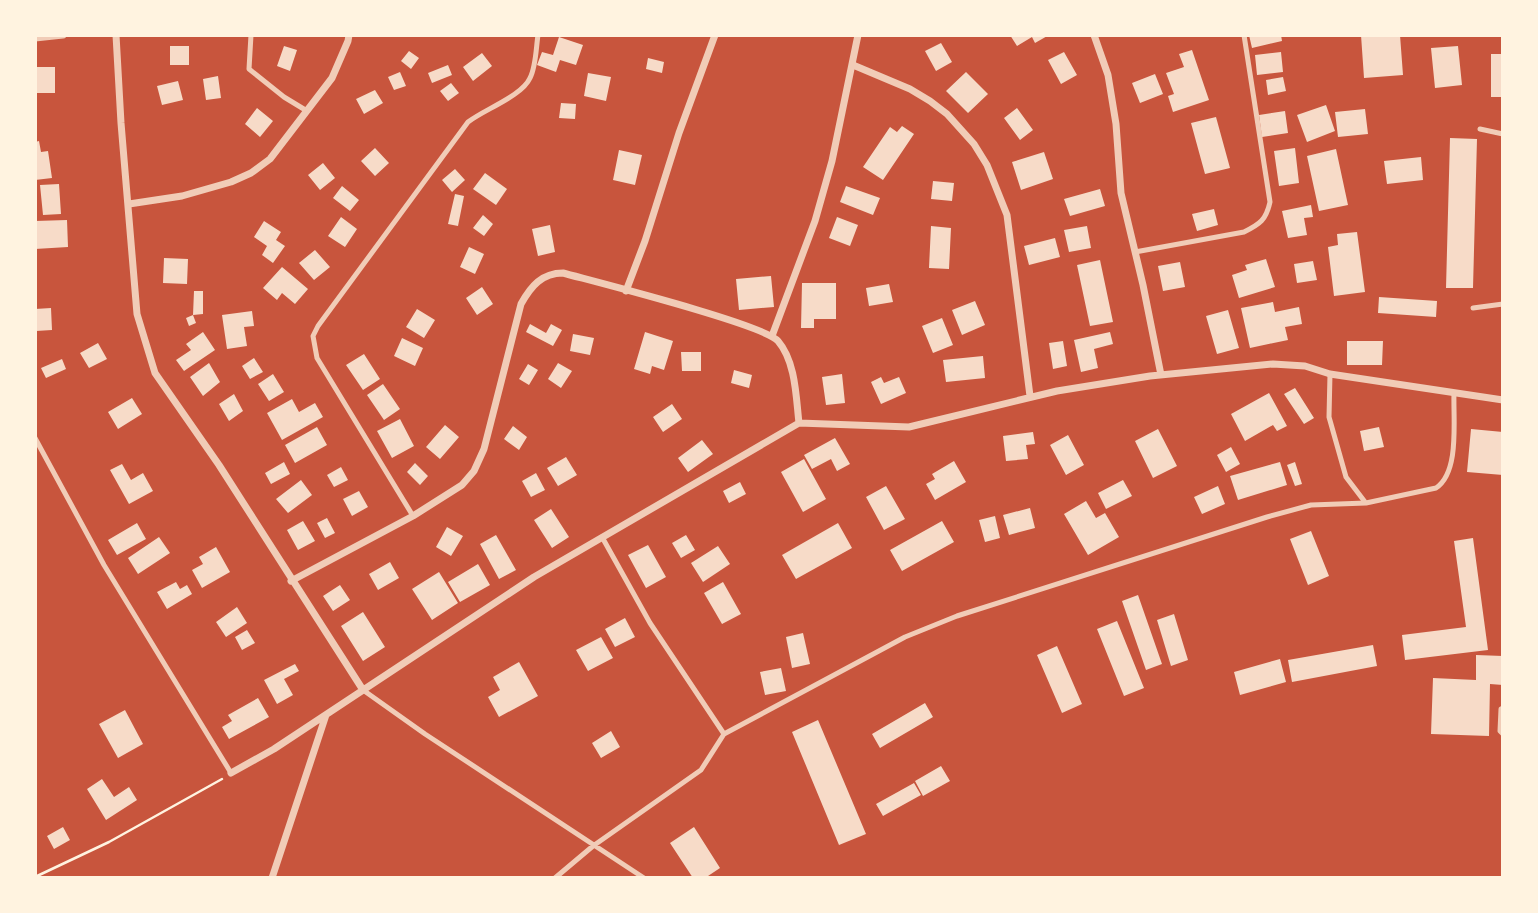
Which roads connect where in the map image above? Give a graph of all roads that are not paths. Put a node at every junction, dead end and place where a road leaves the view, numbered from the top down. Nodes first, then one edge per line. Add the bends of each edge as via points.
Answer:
1 (63, 35) edge
2 (116, 35) edge
3 (251, 35) edge
4 (349, 35) edge
5 (538, 35) edge
6 (715, 35) edge
7 (858, 35) edge
8 (1094, 35) edge
9 (1244, 35) edge
10 (35, 38) edge
11 (853, 65) junction
12 (307, 111) junction
13 (1480, 129) dead end
14 (1503, 134) edge
15 (129, 204) junction
16 (1135, 252) junction
17 (626, 291) junction
18 (1503, 304) edge
19 (1473, 308) dead end
20 (772, 336) junction
21 (1330, 374) junction
22 (1161, 375) junction
23 (1454, 393) junction
24 (1030, 397) junction
25 (1503, 400) edge
26 (799, 424) junction
27 (35, 438) edge
28 (1366, 502) junction
29 (413, 516) junction
30 (602, 537) junction
31 (291, 580) junction
32 (363, 690) junction
33 (1503, 708) edge
34 (326, 715) junction
35 (724, 734) junction
36 (1503, 734) edge
37 (231, 774) joint
38 (593, 846) junction
39 (272, 878) edge
40 (555, 878) edge
41 (644, 878) edge

1 - 10 street
2 - 15 street
3 - 12 lane via 249,69
4 - 12 street via 332,78
5 - 29 lane via 530,78 519,92 468,122 313,336 317,358
6 - 17 street
7 - 11 street
8 - 16 street via 1108,75 1121,193
9 - 16 lane via 1270,202 1267,216 1244,232
11 - 20 street via 815,221
11 - 24 street via 911,89 947,114 987,165 1009,227
12 - 15 street via 270,159 251,173 182,196
13 - 14 lane
15 - 31 street via 138,314 155,373
16 - 22 street
17 - 20 street
17 - 29 street via 564,273 541,278 530,288 521,304 480,462 462,485
18 - 19 lane
20 - 26 street via 787,356
21 - 22 street via 1306,366 1273,364
21 - 23 street
21 - 28 lane via 1329,416 1346,477
22 - 24 street
23 - 25 street
23 - 28 lane via 1451,466 1444,482 1428,491
24 - 26 street via 909,427
26 - 30 street
27 - 37 lane via 104,565
28 - 35 lane via 1311,505 1267,516 957,615 905,637
29 - 31 street
30 - 32 street
30 - 35 lane via 650,623
31 - 32 street
32 - 34 street
32 - 38 lane
33 - 36 lane
34 - 37 street
34 - 39 street
35 - 38 lane via 701,770
38 - 40 lane
38 - 41 lane

